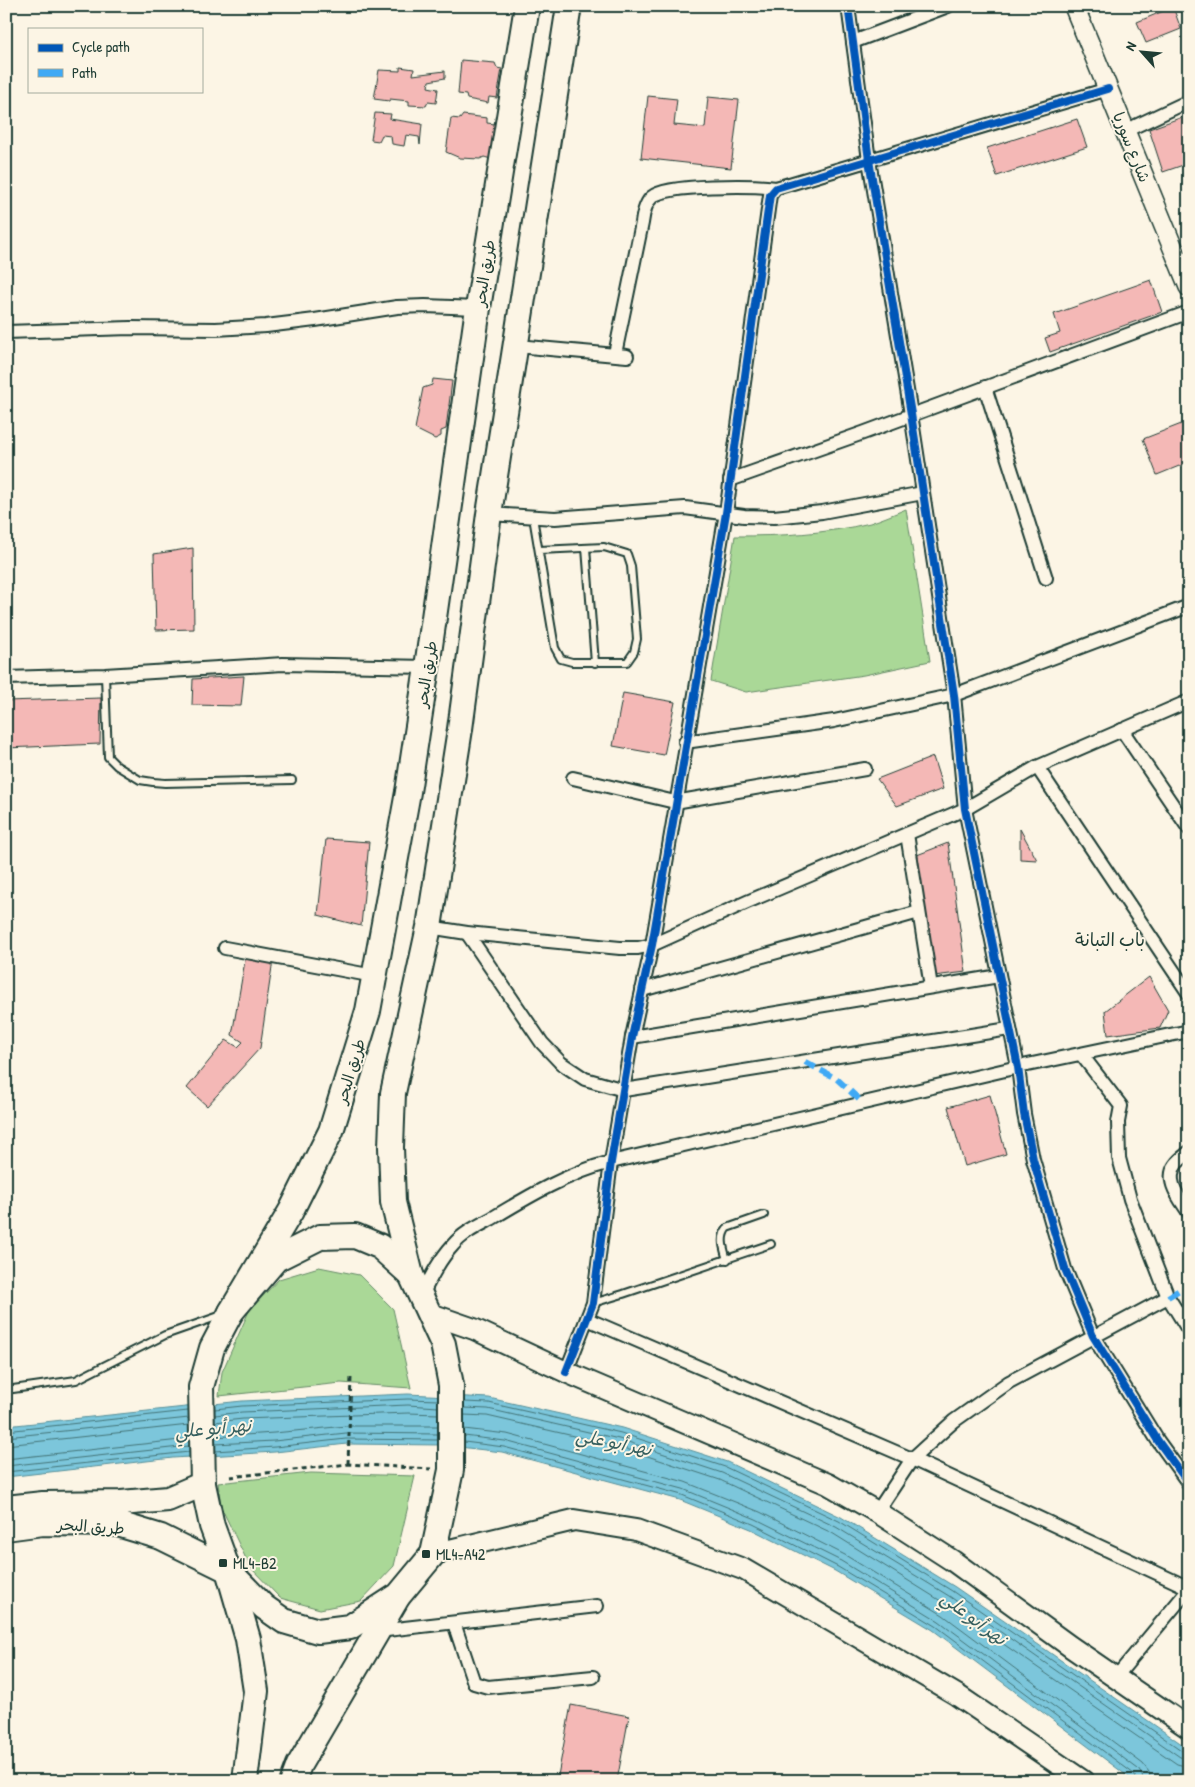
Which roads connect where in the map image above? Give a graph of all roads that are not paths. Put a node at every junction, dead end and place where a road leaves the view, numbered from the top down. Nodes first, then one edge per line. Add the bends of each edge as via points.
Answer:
1 (527, 6) edge
2 (569, 6) edge
3 (848, 6) edge
4 (948, 6) edge
5 (1074, 6) edge
6 (853, 42) junction
7 (1108, 89) junction
8 (1189, 101) edge
9 (1125, 131) junction
10 (869, 160) junction
11 (776, 188) junction
12 (1189, 287) edge
13 (478, 308) junction
14 (1189, 312) edge
15 (6, 332) edge
16 (516, 346) junction
17 (985, 387) junction
18 (911, 414) junction
19 (730, 480) junction
20 (924, 493) junction
21 (726, 513) junction
22 (489, 514) junction
23 (533, 517) junction
24 (586, 548) junction
25 (539, 550) junction
26 (1046, 578) dead end
27 (1189, 606) edge
28 (596, 663) junction
29 (427, 668) junction
30 (105, 675) junction
31 (6, 678) edge
32 (954, 694) junction
33 (1189, 701) edge
34 (1122, 730) junction
35 (685, 742) junction
36 (1037, 767) junction
37 (865, 769) dead end
38 (573, 778) dead end
39 (292, 780) dead end
40 (676, 802) junction
41 (965, 809) junction
42 (1189, 829) edge
43 (906, 834) junction
44 (919, 912) junction
45 (429, 927) junction
46 (467, 933) junction
47 (652, 945) junction
48 (225, 948) dead end
49 (374, 976) junction
50 (999, 976) junction
51 (931, 987) junction
52 (642, 990) junction
53 (1189, 994) edge
54 (1009, 1029) junction
55 (1186, 1035) edge
56 (632, 1037) junction
57 (1081, 1054) junction
58 (1018, 1067) junction
59 (624, 1090) junction
60 (1189, 1152) edge
61 (612, 1162) junction
62 (1189, 1213) edge
63 (764, 1215) dead end
64 (771, 1244) dead end
65 (727, 1260) junction
66 (411, 1275) junction
67 (1168, 1297) junction
68 (593, 1302) junction
69 (424, 1305) junction
70 (231, 1312) junction
71 (588, 1319) junction
72 (1189, 1331) edge
73 (1093, 1336) junction
74 (566, 1372) junction
75 (6, 1390) edge
76 (912, 1459) junction
77 (202, 1484) junction
78 (1189, 1484) edge
79 (6, 1508) edge
80 (877, 1512) junction
81 (6, 1528) edge
82 (433, 1554) junction
83 (228, 1570) junction
84 (1189, 1589) edge
85 (399, 1596) junction
86 (597, 1606) dead end
87 (454, 1623) junction
88 (378, 1631) junction
89 (593, 1677) dead end
90 (1116, 1677) junction
91 (1189, 1728) edge
92 (245, 1781) edge
93 (293, 1781) edge
94 (1083, 1781) edge

1 - 13 highway, طريق البحر
2 - 16 highway
3 - 6 street
4 - 6 street
5 - 7 street, شارع سوريا
6 - 10 street
7 - 9 street, شارع سوريا
7 - 10 street
8 - 9 street
9 - 12 street, شارع سوريا
10 - 11 street
10 - 18 street
11 - 16 street via 750,185 689,188 651,198 643,218 621,355
11 - 19 street via 768,197
13 - 15 street via 398,307 266,326 216,329
13 - 29 highway, طريق البحر
14 - 17 street
16 - 22 highway
17 - 18 street
17 - 26 street
18 - 19 street
18 - 20 street
19 - 21 street
20 - 21 street via 790,516 759,518
20 - 32 street
21 - 23 street via 685,508 576,517
21 - 35 street
22 - 23 street
22 - 45 highway
23 - 25 lane
24 - 25 lane
24 - 28 lane
24 - 28 lane via 604,547 627,554 631,566 634,652 627,662
25 - 28 lane via 555,648 561,659
27 - 32 street
29 - 30 street via 283,664
29 - 49 highway, طريق البحر
30 - 31 street
30 - 39 lane via 108,757 140,780 165,783
32 - 35 street via 834,721
32 - 41 street
33 - 34 street
34 - 36 street
34 - 42 street
35 - 40 street
36 - 41 street
36 - 53 street
37 - 40 street
38 - 40 street
40 - 47 street
41 - 43 street
41 - 50 street
43 - 44 street
43 - 47 street
44 - 51 street
44 - 52 street
45 - 46 street
45 - 66 highway via 393,1093 393,1202
46 - 47 street via 629,948
46 - 59 street via 542,1043 561,1064 585,1079
47 - 52 street
48 - 49 street
49 - 70 highway, طريق البحر via 368,1010 331,1131 291,1211
50 - 51 street
50 - 54 street
51 - 56 street
52 - 56 street
54 - 58 street
54 - 59 street
55 - 57 street
56 - 59 street
57 - 58 street
57 - 67 street via 1121,1106 1119,1158 1133,1208
58 - 61 street
58 - 73 street via 1033,1160 1065,1269
59 - 61 street
60 - 62 street via 1176,1164 1172,1175 1174,1191
61 - 68 street
61 - 69 street via 576,1172 467,1233 441,1260
63 - 65 lane via 727,1228 722,1240
64 - 65 lane
65 - 68 lane
66 - 69 highway
66 - 70 highway via 379,1246 355,1236 320,1236 276,1259
67 - 72 street
67 - 73 street
68 - 71 street
69 - 74 main road
69 - 82 highway via 443,1344 451,1385 451,1470
70 - 75 lane via 165,1335 76,1380
70 - 77 highway via 212,1348 201,1387
71 - 74 street
71 - 76 street
73 - 76 street via 1009,1382 954,1421
73 - 78 street via 1158,1441
74 - 80 main road via 828,1484
76 - 80 street
76 - 84 street
77 - 79 highway, طريق البحر via 168,1499
77 - 83 highway via 212,1526
80 - 90 main road via 953,1561
81 - 83 highway, طريق البحر via 44,1523 118,1524 161,1537
82 - 85 highway
82 - 94 main road via 574,1520 636,1530 743,1569 957,1695
83 - 85 highway via 264,1607 284,1621 318,1631 350,1627
83 - 92 highway via 248,1639 256,1691
84 - 90 street
85 - 88 highway
86 - 87 street
87 - 88 street
87 - 89 street via 474,1683 488,1687
88 - 93 highway via 299,1765
90 - 91 main road

